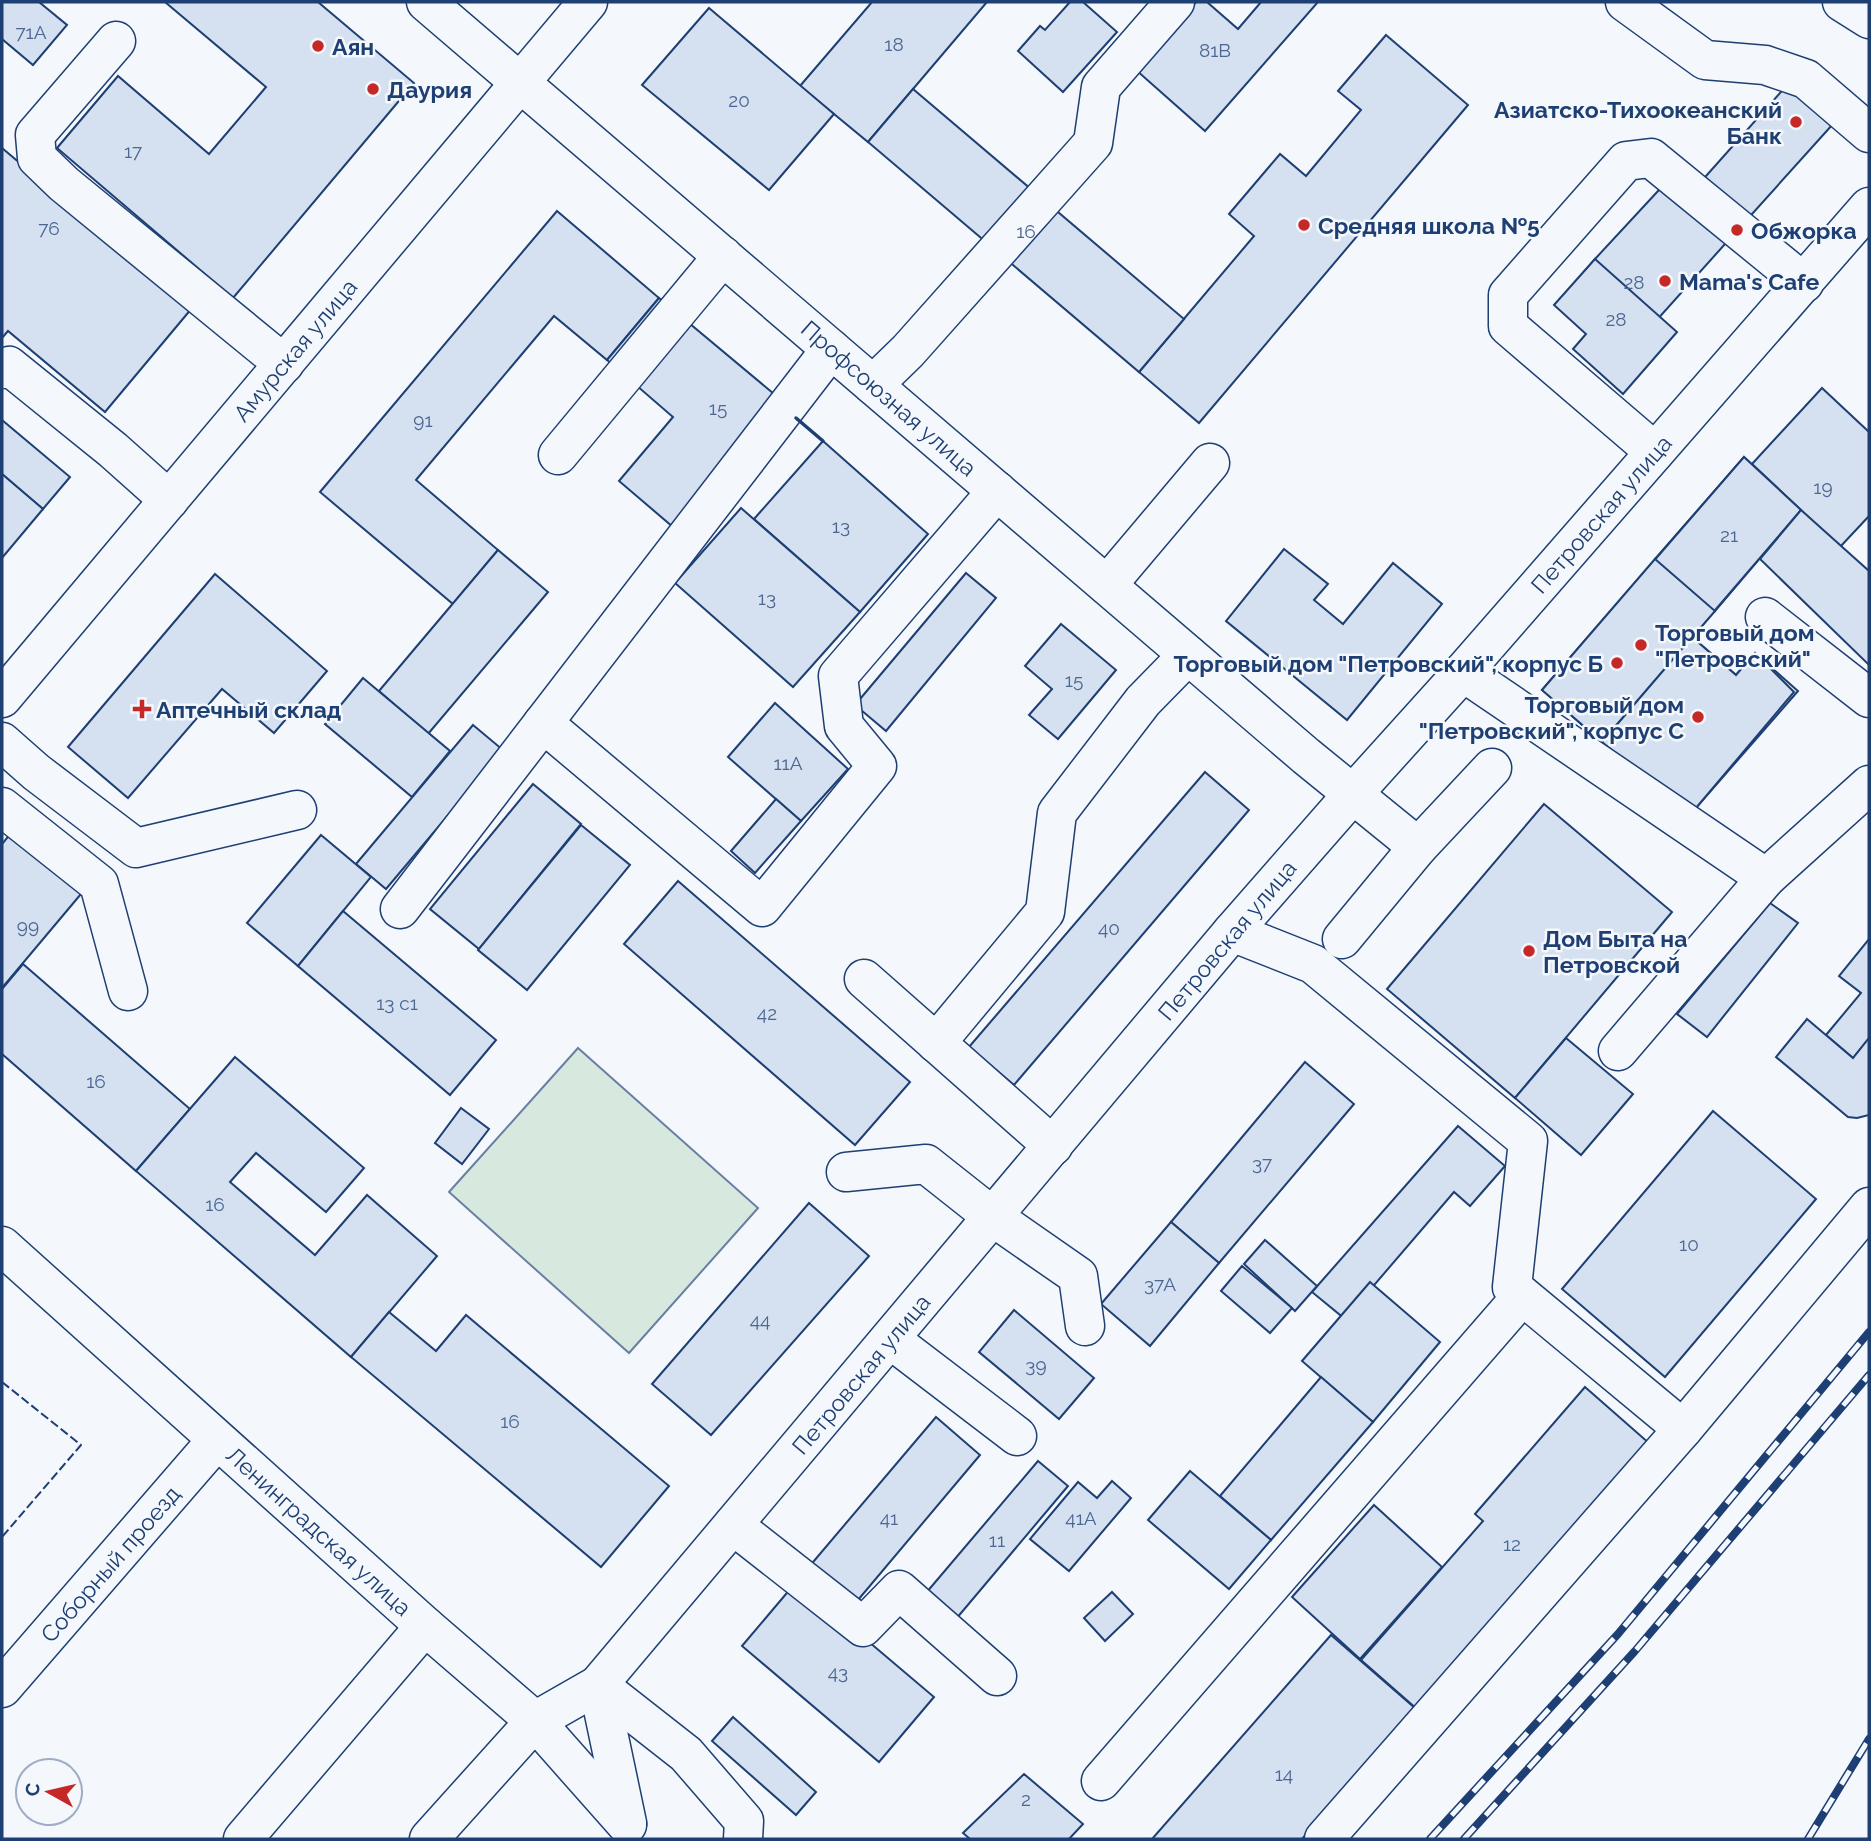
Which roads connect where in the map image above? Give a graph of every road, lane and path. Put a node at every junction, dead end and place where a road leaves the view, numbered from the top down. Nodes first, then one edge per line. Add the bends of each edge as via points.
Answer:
1 (426, 2) edge
2 (588, 2) edge
3 (1175, 2) edge
4 (1625, 2) edge
5 (1842, 2) edge
6 (1869, 19) edge
7 (116, 41) dead end
8 (522, 83) junction
9 (1869, 133) edge
10 (1869, 207) edge
11 (723, 256) junction
12 (1804, 283) junction
13 (831, 349) junction
14 (284, 364) junction
15 (2, 369) edge
16 (873, 385) junction
17 (1655, 452) junction
18 (558, 455) dead end
19 (1210, 463) dead end
20 (997, 491) junction
21 (169, 500) junction
22 (1107, 585) junction
23 (1765, 617) dead end
24 (1188, 655) junction
25 (1463, 672) junction
26 (2, 698) edge
27 (1869, 698) edge
28 (543, 723) junction
29 (2, 742) edge
30 (1492, 768) dead end
31 (1869, 785) edge
32 (1352, 795) junction
33 (2, 807) edge
34 (297, 810) dead end
35 (1419, 847) junction
36 (1766, 878) junction
37 (400, 909) dead end
38 (1232, 932) junction
39 (1342, 939) dead end
40 (864, 979) dead end
41 (128, 991) dead end
42 (936, 1043) junction
43 (1618, 1051) dead end
44 (1053, 1146) junction
45 (846, 1172) dead end
46 (1869, 1208) edge
47 (993, 1217) junction
48 (2, 1247) edge
49 (1522, 1296) junction
50 (1085, 1326) dead end
51 (890, 1339) junction
52 (1684, 1429) junction
53 (1017, 1436) dead end
54 (218, 1440) junction
55 (733, 1525) junction
56 (425, 1626) junction
57 (997, 1676) dead end
58 (598, 1685) junction
59 (2, 1688) edge
60 (535, 1721) junction
61 (1101, 1781) dead end
62 (630, 1832) edge
63 (243, 1839) edge
64 (429, 1839) edge
65 (743, 1839) edge
66 (1324, 1839) edge

1 - 8 street, Профсоюзная улица
2 - 8 street, Амурская улица
3 - 16 street via 1101,87 1093,143
4 - 9 street via 1705,60 1765,65 1806,79
5 - 6 street
7 - 14 street via 35,135 37,158
8 - 11 street, Профсоюзная улица
8 - 14 street, Амурская улица
10 - 12 street, Петровская улица
11 - 13 street, Профсоюзная улица
11 - 18 street
12 - 17 street, Петровская улица
12 - 17 street via 1651,158 1626,161 1517,284 1508,295 1508,326
13 - 16 street, Профсоюзная улица
13 - 28 street
14 - 21 street, Амурская улица
15 - 21 street via 9,366
16 - 20 street, Профсоюзная улица
17 - 25 street, Петровская улица
19 - 22 street
20 - 22 street, Профсоюзная улица
20 - 28 street via 838,676 844,726 877,766 762,907
21 - 26 street, Амурская улица
22 - 24 street, Профсоюзная улица
23 - 27 street
24 - 32 street, Профсоюзная улица
24 - 42 street via 1143,701 1057,814 1045,912
25 - 32 street, Петровская улица
25 - 36 street
28 - 37 street
29 - 34 street via 136,848
30 - 35 street
31 - 36 street
32 - 35 street, Профсоюзная улица
32 - 38 street, Петровская улица
33 - 41 street via 99,884
35 - 39 street
36 - 43 street
38 - 44 street, Петровская улица
38 - 49 street via 1313,964 1528,1141 1512,1287
40 - 42 street
42 - 44 street
44 - 47 street, Петровская улица
45 - 47 street via 926,1164
46 - 52 street
47 - 50 street via 1078,1276
47 - 51 street, Петровская улица
48 - 54 street, Ленинградская улица
49 - 52 street
49 - 61 street
51 - 53 street
51 - 55 street, Петровская улица
52 - 66 street
54 - 56 street, Ленинградская улица
54 - 59 street, Соборный проезд
55 - 57 street via 863,1627 899,1590
55 - 58 street, Петровская улица
56 - 60 street, Ленинградская улица
56 - 63 street
58 - 60 street
58 - 62 street
58 - 65 street via 686,1754 744,1821
60 - 62 street, Ленинградская улица
60 - 64 street

